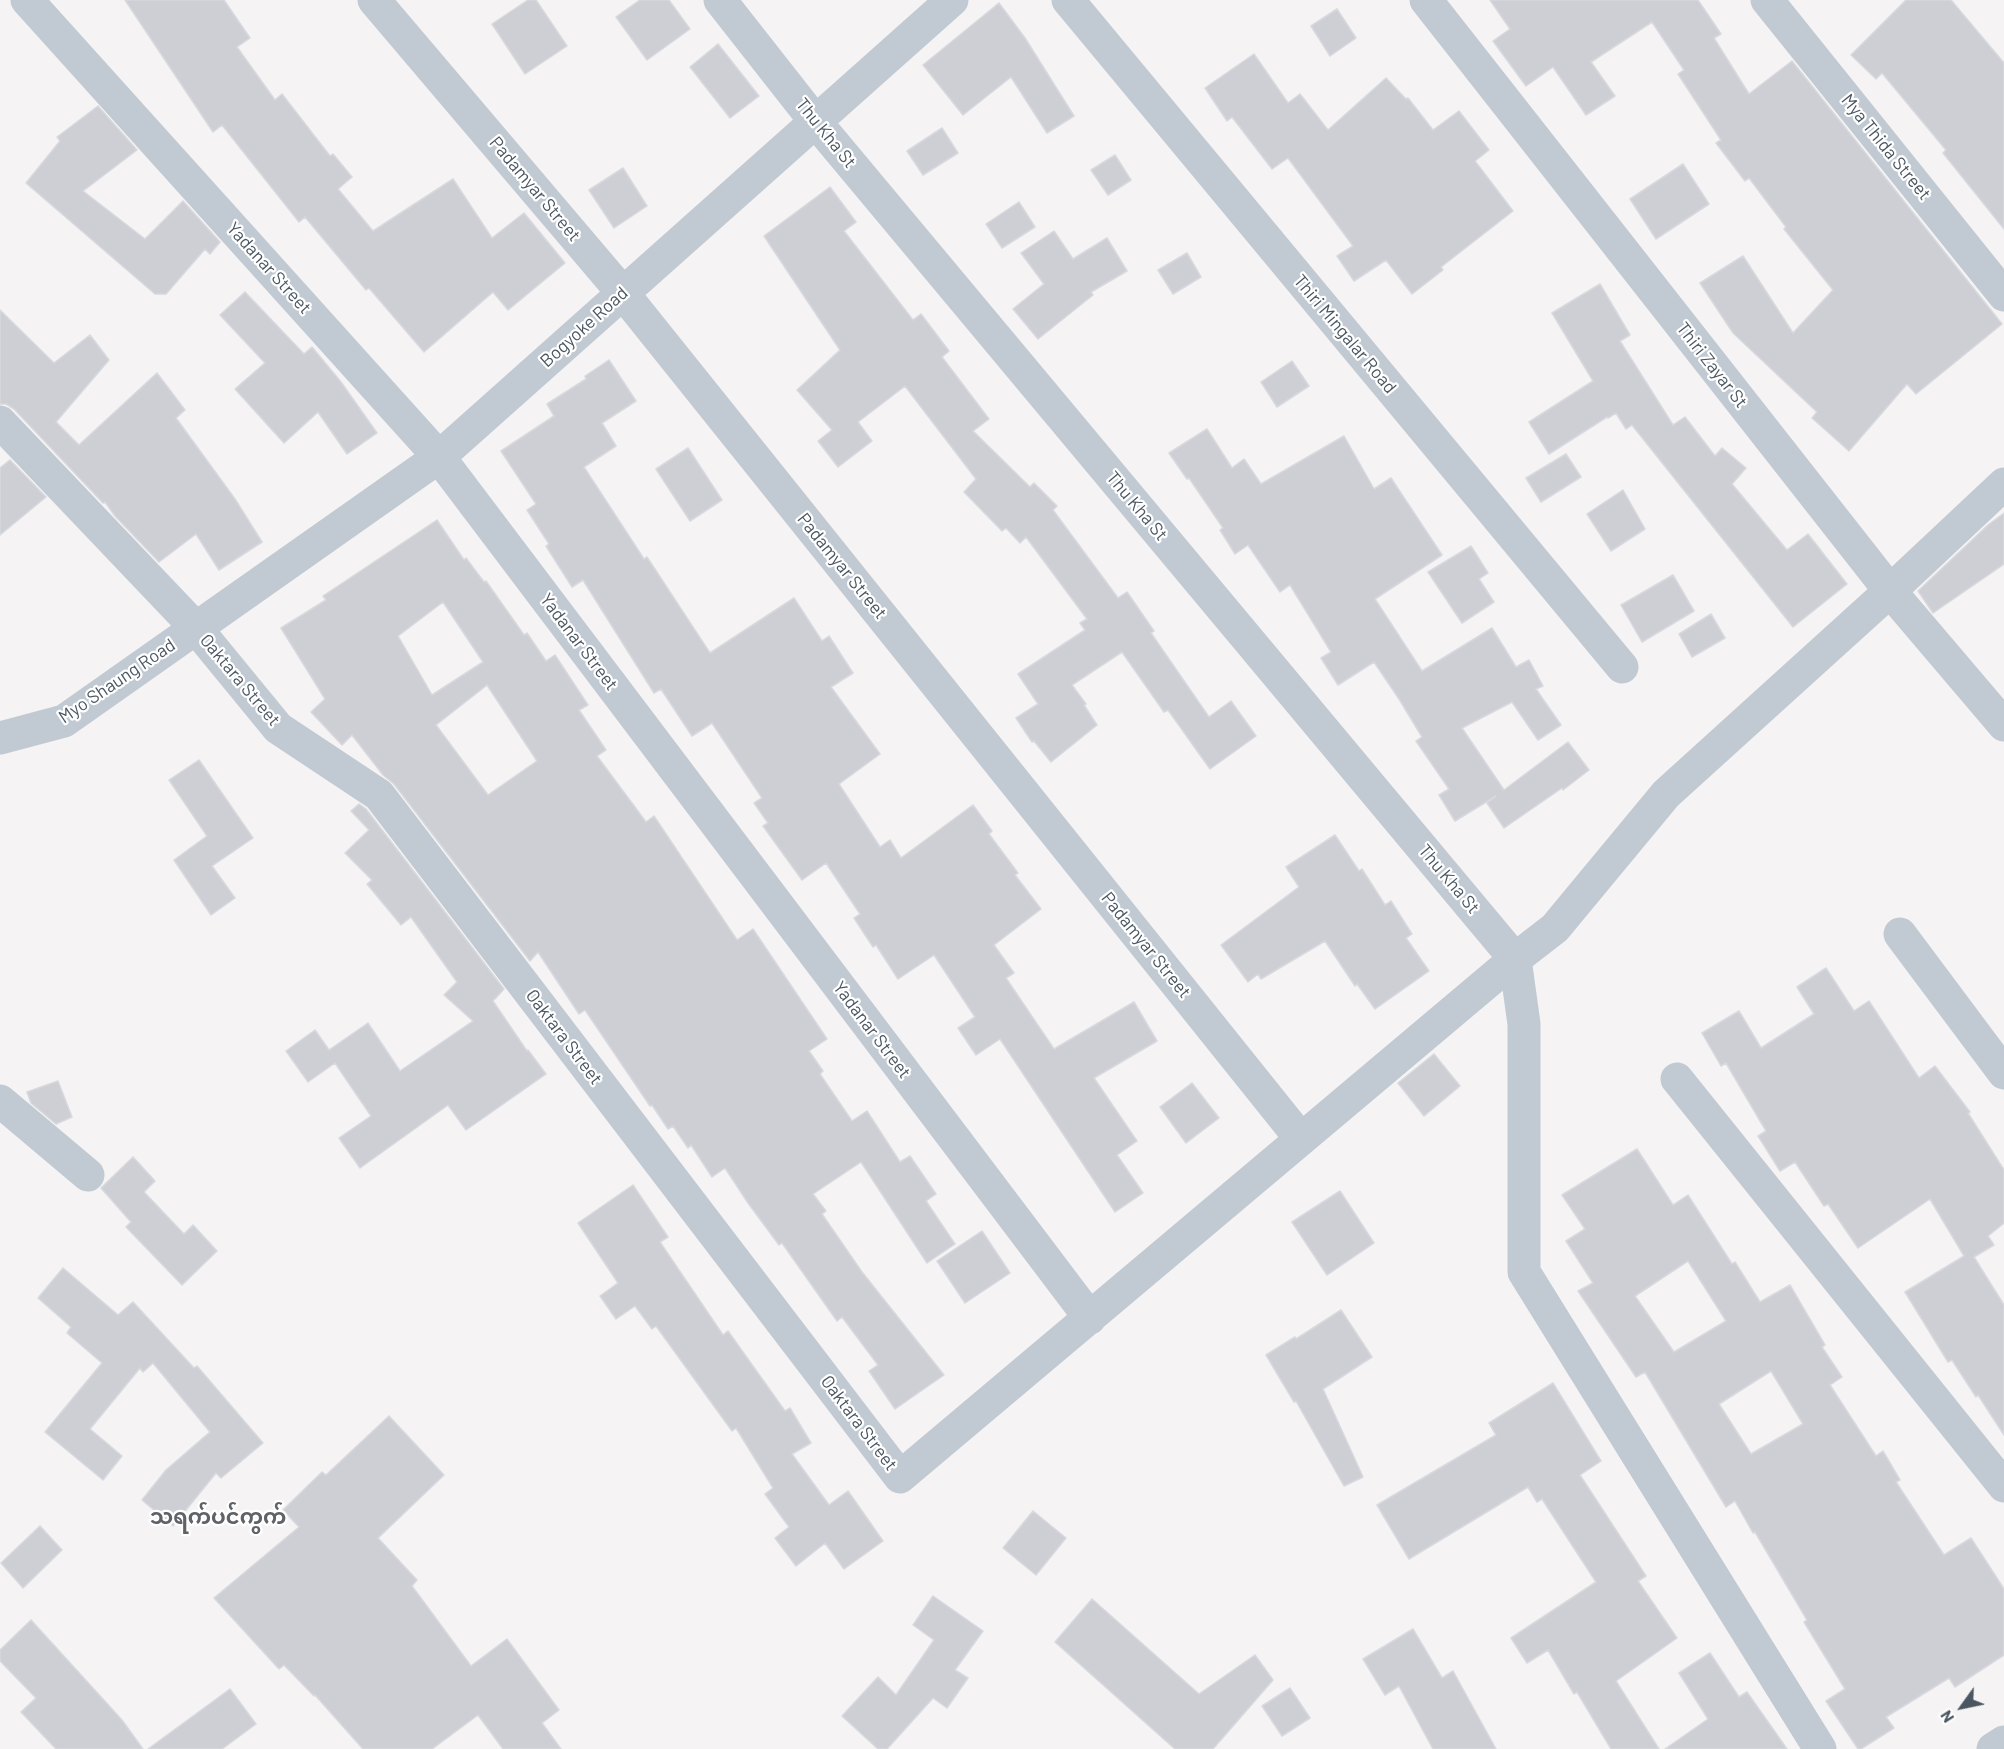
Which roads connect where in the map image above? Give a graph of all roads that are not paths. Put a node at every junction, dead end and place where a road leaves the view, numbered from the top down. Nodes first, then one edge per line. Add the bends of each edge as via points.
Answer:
1 (27, 0) edge
2 (374, 0) edge
3 (720, 0) edge
4 (952, 0) edge
5 (1068, 0) edge
6 (1426, 0) edge
7 (1767, 0) edge
8 (815, 121) junction
9 (622, 292) junction
10 (2004, 295) edge
11 (0, 422) edge
12 (439, 457) junction
13 (2004, 484) edge
14 (1890, 591) junction
15 (196, 628) junction
16 (1622, 667) dead end
17 (2004, 724) edge
18 (0, 738) edge
19 (1900, 934) dead end
20 (1515, 959) junction
21 (2004, 1073) edge
22 (1677, 1079) dead end
23 (0, 1101) edge
24 (1301, 1139) junction
25 (88, 1174) dead end
26 (1090, 1318) junction
27 (2004, 1486) edge
28 (2004, 1742) edge
29 (1820, 1749) edge
30 (1993, 1749) edge

1 - 12 street, Yadanar Street
2 - 9 street, Padamyar Street
3 - 8 street, Thu Kha St
4 - 8 street, Bogyoke Road
5 - 16 street, Thiri Mingalar Road
6 - 14 street, Thiri Zayar St
7 - 10 street, Mya Thida Street
8 - 9 street, Bogyoke Road
8 - 20 street, Thu Kha St
9 - 12 street, Bogyoke Road
9 - 24 street, Padamyar Street
11 - 15 street, Oaktara Street
12 - 15 street, Bogyoke Road
12 - 26 street, Yadanar Street
13 - 14 street
14 - 17 street, Thiri Zayar St
14 - 20 street via 1666,794 1555,928
15 - 18 street, Myo Shaung Road via 64,721
15 - 26 street, Oaktara Street via 278,728 379,795 900,1477
19 - 21 street
20 - 24 street
20 - 29 street via 1524,1024 1524,1272
22 - 27 street
23 - 25 street
24 - 26 street
28 - 30 street

